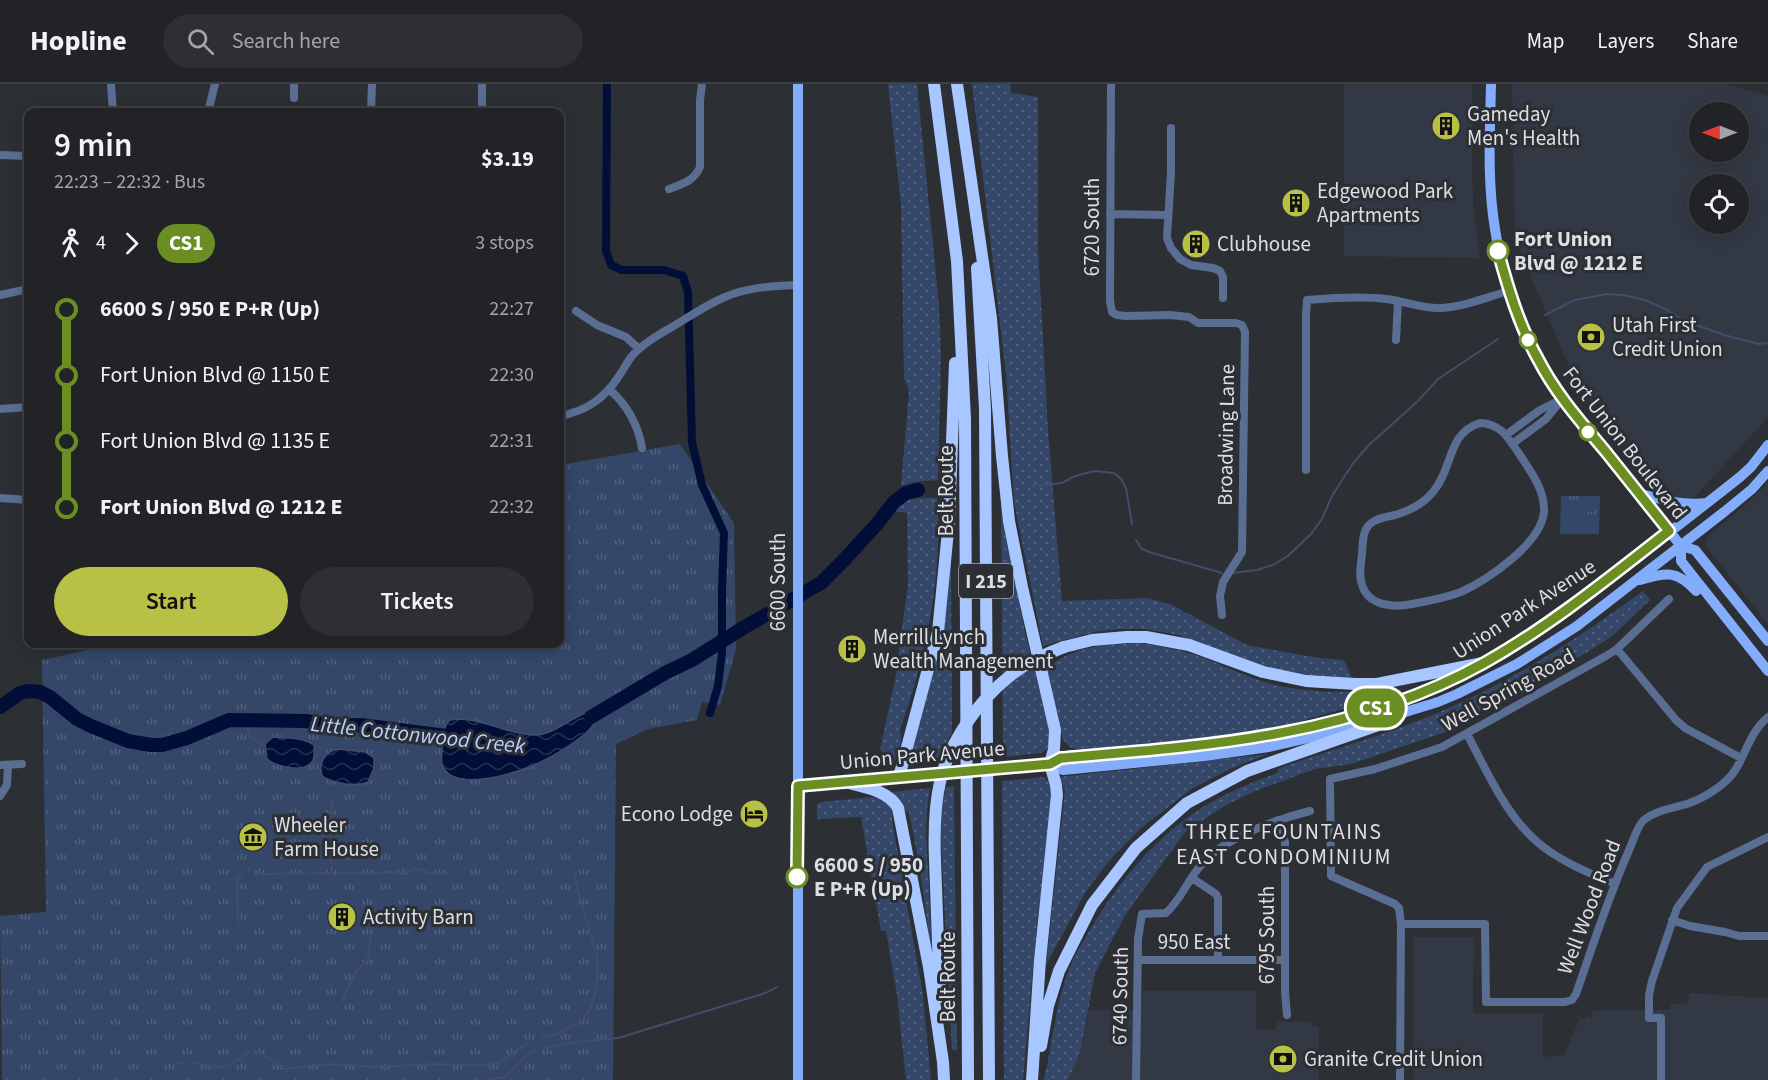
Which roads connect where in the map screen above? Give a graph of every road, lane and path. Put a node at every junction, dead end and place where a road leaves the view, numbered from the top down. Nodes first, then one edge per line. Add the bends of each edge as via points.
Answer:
1 (111, 84) edge
2 (215, 84) edge
3 (294, 84) edge
4 (372, 84) edge
5 (482, 84) edge
6 (702, 84) edge
7 (798, 84) edge
8 (934, 84) edge
9 (956, 84) edge
10 (1111, 84) edge
11 (1491, 84) edge
12 (294, 98) dead end
13 (113, 108) edge
14 (209, 108) edge
15 (371, 108) edge
16 (482, 108) edge
17 (1171, 128) dead end
18 (0, 156) edge
19 (24, 156) edge
20 (669, 189) dead end
21 (1110, 214) junction
22 (1167, 214) junction
23 (798, 285) junction
24 (24, 290) edge
25 (958, 290) junction
26 (1509, 291) junction
27 (0, 295) edge
28 (1223, 298) dead end
29 (1398, 301) junction
30 (576, 311) dead end
31 (1170, 315) joint
32 (1396, 340) dead end
33 (639, 349) junction
34 (610, 390) junction
35 (1563, 399) junction
36 (24, 407) edge
37 (0, 409) edge
38 (564, 415) edge
39 (1506, 435) junction
40 (1512, 444) junction
41 (1768, 445) edge
42 (642, 448) dead end
43 (1306, 471) dead end
44 (1768, 471) edge
45 (1638, 493) junction
46 (0, 498) edge
47 (24, 500) edge
48 (1707, 503) junction
49 (1669, 531) junction
50 (1681, 546) junction
51 (1634, 581) junction
52 (1669, 599) dead end
53 (1714, 603) junction
54 (1222, 615) dead end
55 (1768, 641) edge
56 (1617, 649) junction
57 (1483, 663) junction
58 (1768, 671) edge
59 (1389, 717) junction
60 (1768, 717) edge
61 (1467, 734) junction
62 (1741, 758) junction
63 (22, 764) dead end
64 (1050, 764) junction
65 (4, 765) edge
66 (899, 777) junction
67 (845, 782) junction
68 (798, 786) junction
69 (0, 796) edge
70 (1310, 811) dead end
71 (1278, 820) junction
72 (1768, 837) edge
73 (1192, 878) junction
74 (1615, 884) junction
75 (1672, 920) junction
76 (1401, 924) junction
77 (1768, 936) edge
78 (1138, 960) junction
79 (1218, 960) junction
80 (1285, 960) junction
81 (1287, 1015) dead end
82 (943, 1062) junction
83 (798, 1080) edge
84 (944, 1080) edge
85 (968, 1080) edge
86 (989, 1080) edge
87 (1034, 1080) edge
88 (1136, 1080) edge
89 (1400, 1080) edge
90 (1661, 1080) edge

1 - 13 street
2 - 14 street
3 - 12 street
4 - 15 street
5 - 16 street
6 - 20 street via 700,166 692,179
7 - 23 main road, 6600 South
8 - 25 highway, Belt Route / I 215
9 - 64 highway via 992,318 1009,520 1055,730
9 - 86 highway, Belt Route / I 215 via 976,253 985,410
10 - 21 street, 6720 South
11 - 26 main road, Fort Union Boulevard via 1492,205 1498,251
17 - 22 street
18 - 19 street
21 - 22 street
21 - 31 street, 6720 South via 1112,312 1126,316
22 - 28 street via 1171,248 1191,265 1220,271
23 - 33 street via 767,286 726,296
23 - 68 main road, 6600 South
24 - 27 street
25 - 66 highway via 949,521 938,632
25 - 85 highway, Belt Route / I 215 via 965,431
26 - 29 street via 1455,307 1430,308
26 - 35 main road, Fort Union Boulevard via 1537,358
29 - 32 street
29 - 43 street via 1307,300
30 - 33 street via 626,337
31 - 54 street, Broadwing Lane via 1189,317 1198,323 1236,323 1245,332 1242,552 1223,582
33 - 34 street
34 - 38 street via 588,407
34 - 42 street via 629,409
35 - 39 street
35 - 40 street via 1546,419
35 - 45 main road, Fort Union Boulevard
36 - 37 street
39 - 40 street
39 - 40 street via 1492,424 1470,426 1458,437 1433,493 1407,511 1369,525 1360,572 1368,596 1382,605 1393,606 1460,592 1522,549 1542,522 1543,503 1537,482
41 - 48 main road, Union Park Avenue via 1751,467
44 - 50 main road, Union Park Avenue via 1752,489
45 - 48 main road via 1674,504
45 - 49 main road, Fort Union Boulevard
46 - 47 street
48 - 49 main road, Union Park Avenue
49 - 50 main road, Fort Union Boulevard
49 - 57 main road, Union Park Avenue via 1594,589
50 - 51 main road, Union Park Avenue
50 - 53 main road, Fort Union Boulevard via 1681,561
50 - 55 main road, Fort Union Boulevard via 1695,550
51 - 53 main road via 1671,574
51 - 59 main road, Union Park Avenue via 1577,626 1516,664 1438,702
52 - 56 street, Well Spring Road
53 - 58 main road, Fort Union Boulevard
56 - 61 street, Well Spring Road
56 - 62 street via 1685,728
57 - 64 main road, Union Park Avenue via 1397,701 1311,727 1225,743 1061,758
57 - 82 highway, bridge via 1377,684 1306,681 1263,672 1189,645 1127,637 1064,647 1012,674 981,705 960,735 950,753 936,803
59 - 64 main road, Union Park Avenue via 1292,742 1225,754 1063,770
59 - 87 highway via 1381,724 1247,771 1187,803 1136,848 1092,905 1059,971
60 - 62 street, Well Wood Road via 1750,738
61 - 74 street via 1513,816 1532,836 1570,865
61 - 76 street, Well Spring Road via 1435,750 1330,779 1330,876 1395,903
62 - 74 street, Well Wood Road via 1728,780 1718,788 1653,814 1641,823
63 - 65 street
64 - 66 main road, Union Park Avenue, bridge
64 - 87 highway via 1057,795 1040,960
65 - 69 street via 7,784
66 - 67 main road, Union Park Avenue
67 - 68 main road, Union Park Avenue
67 - 82 highway via 876,791 898,808
68 - 83 main road, 6600 South
70 - 71 street
71 - 73 street via 1210,855
71 - 80 street, 6795 South via 1285,842
72 - 75 street via 1707,867
73 - 78 street, 6740 South via 1166,913 1142,914
73 - 79 street via 1218,898
74 - 76 street, Well Wood Road via 1576,994 1569,1001 1486,1002 1485,924
75 - 77 street via 1740,936
75 - 90 street via 1649,995 1649,1018 1660,1018
76 - 89 street, Well Spring Road
78 - 79 street, 950 East
78 - 88 street, 6740 South
79 - 80 street, 950 East
80 - 81 street, 6795 South
82 - 84 highway

